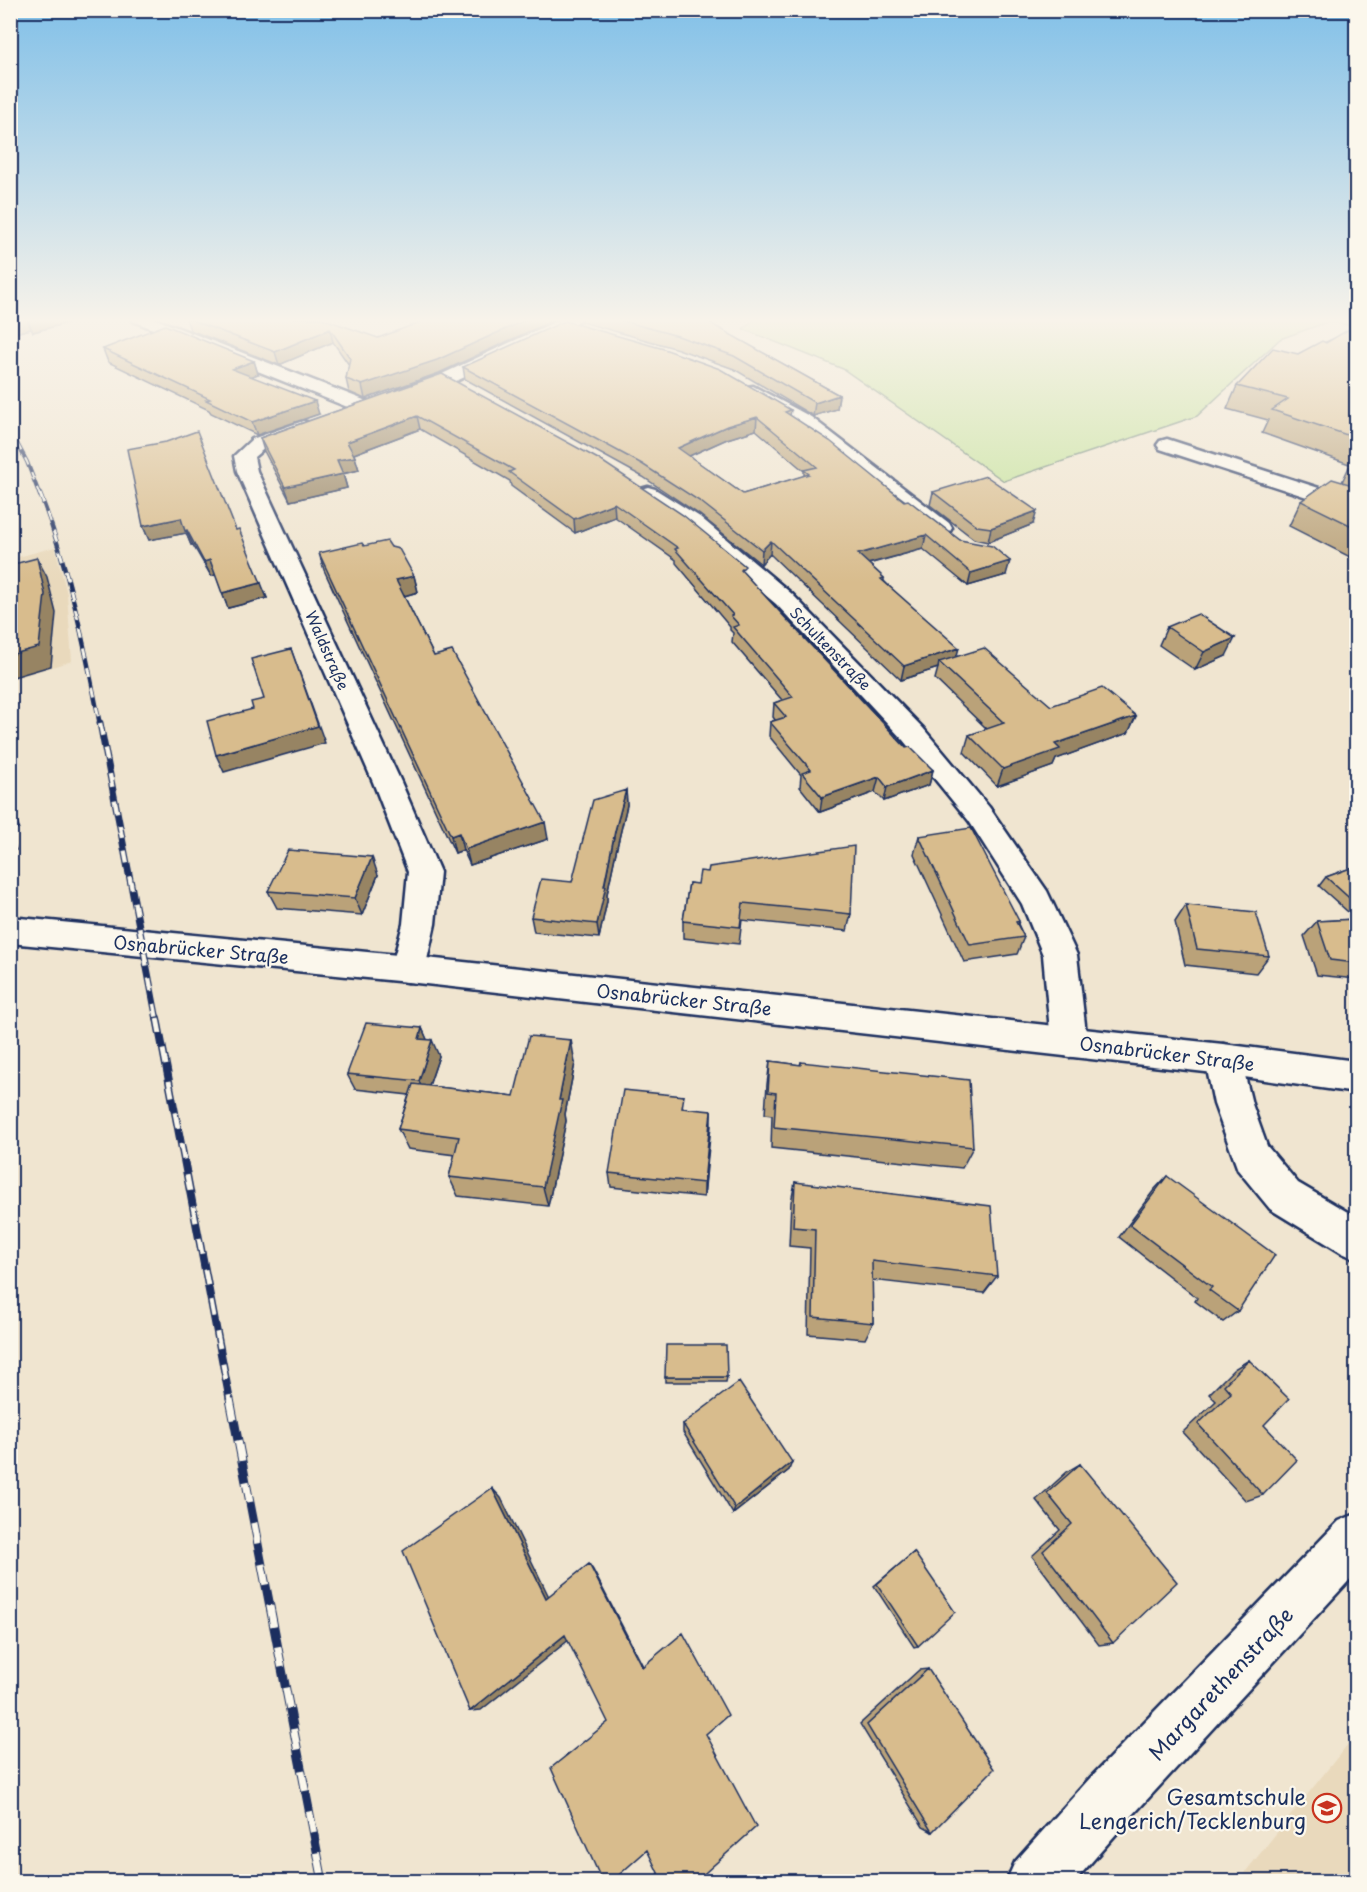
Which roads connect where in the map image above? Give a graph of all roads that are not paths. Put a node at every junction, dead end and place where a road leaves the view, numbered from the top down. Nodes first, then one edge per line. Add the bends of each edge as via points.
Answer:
1 (362, 406) edge
2 (779, 406) edge
3 (1167, 445) dead end
4 (627, 480) edge
5 (1356, 507) edge
6 (957, 540) edge
7 (10, 930) edge
8 (408, 969) junction
9 (1069, 1042) junction
10 (1223, 1059) junction
11 (1356, 1077) edge
12 (1356, 1239) edge
13 (1356, 1538) edge
14 (1035, 1881) edge

1 - 8 street, Waldstraße via 259,443 244,456 247,471 424,872 419,924
2 - 6 street via 804,421
3 - 5 street
4 - 9 street, Schultenstraße via 692,522 784,599 913,734 979,814 1036,900 1060,955
7 - 8 street, Osnabrücker Straße
8 - 9 street, Osnabrücker Straße
9 - 10 street, Osnabrücker Straße
10 - 11 street, Osnabrücker Straße
10 - 12 street via 1233,1104 1252,1157 1284,1196
13 - 14 street, Margarethenstraße

